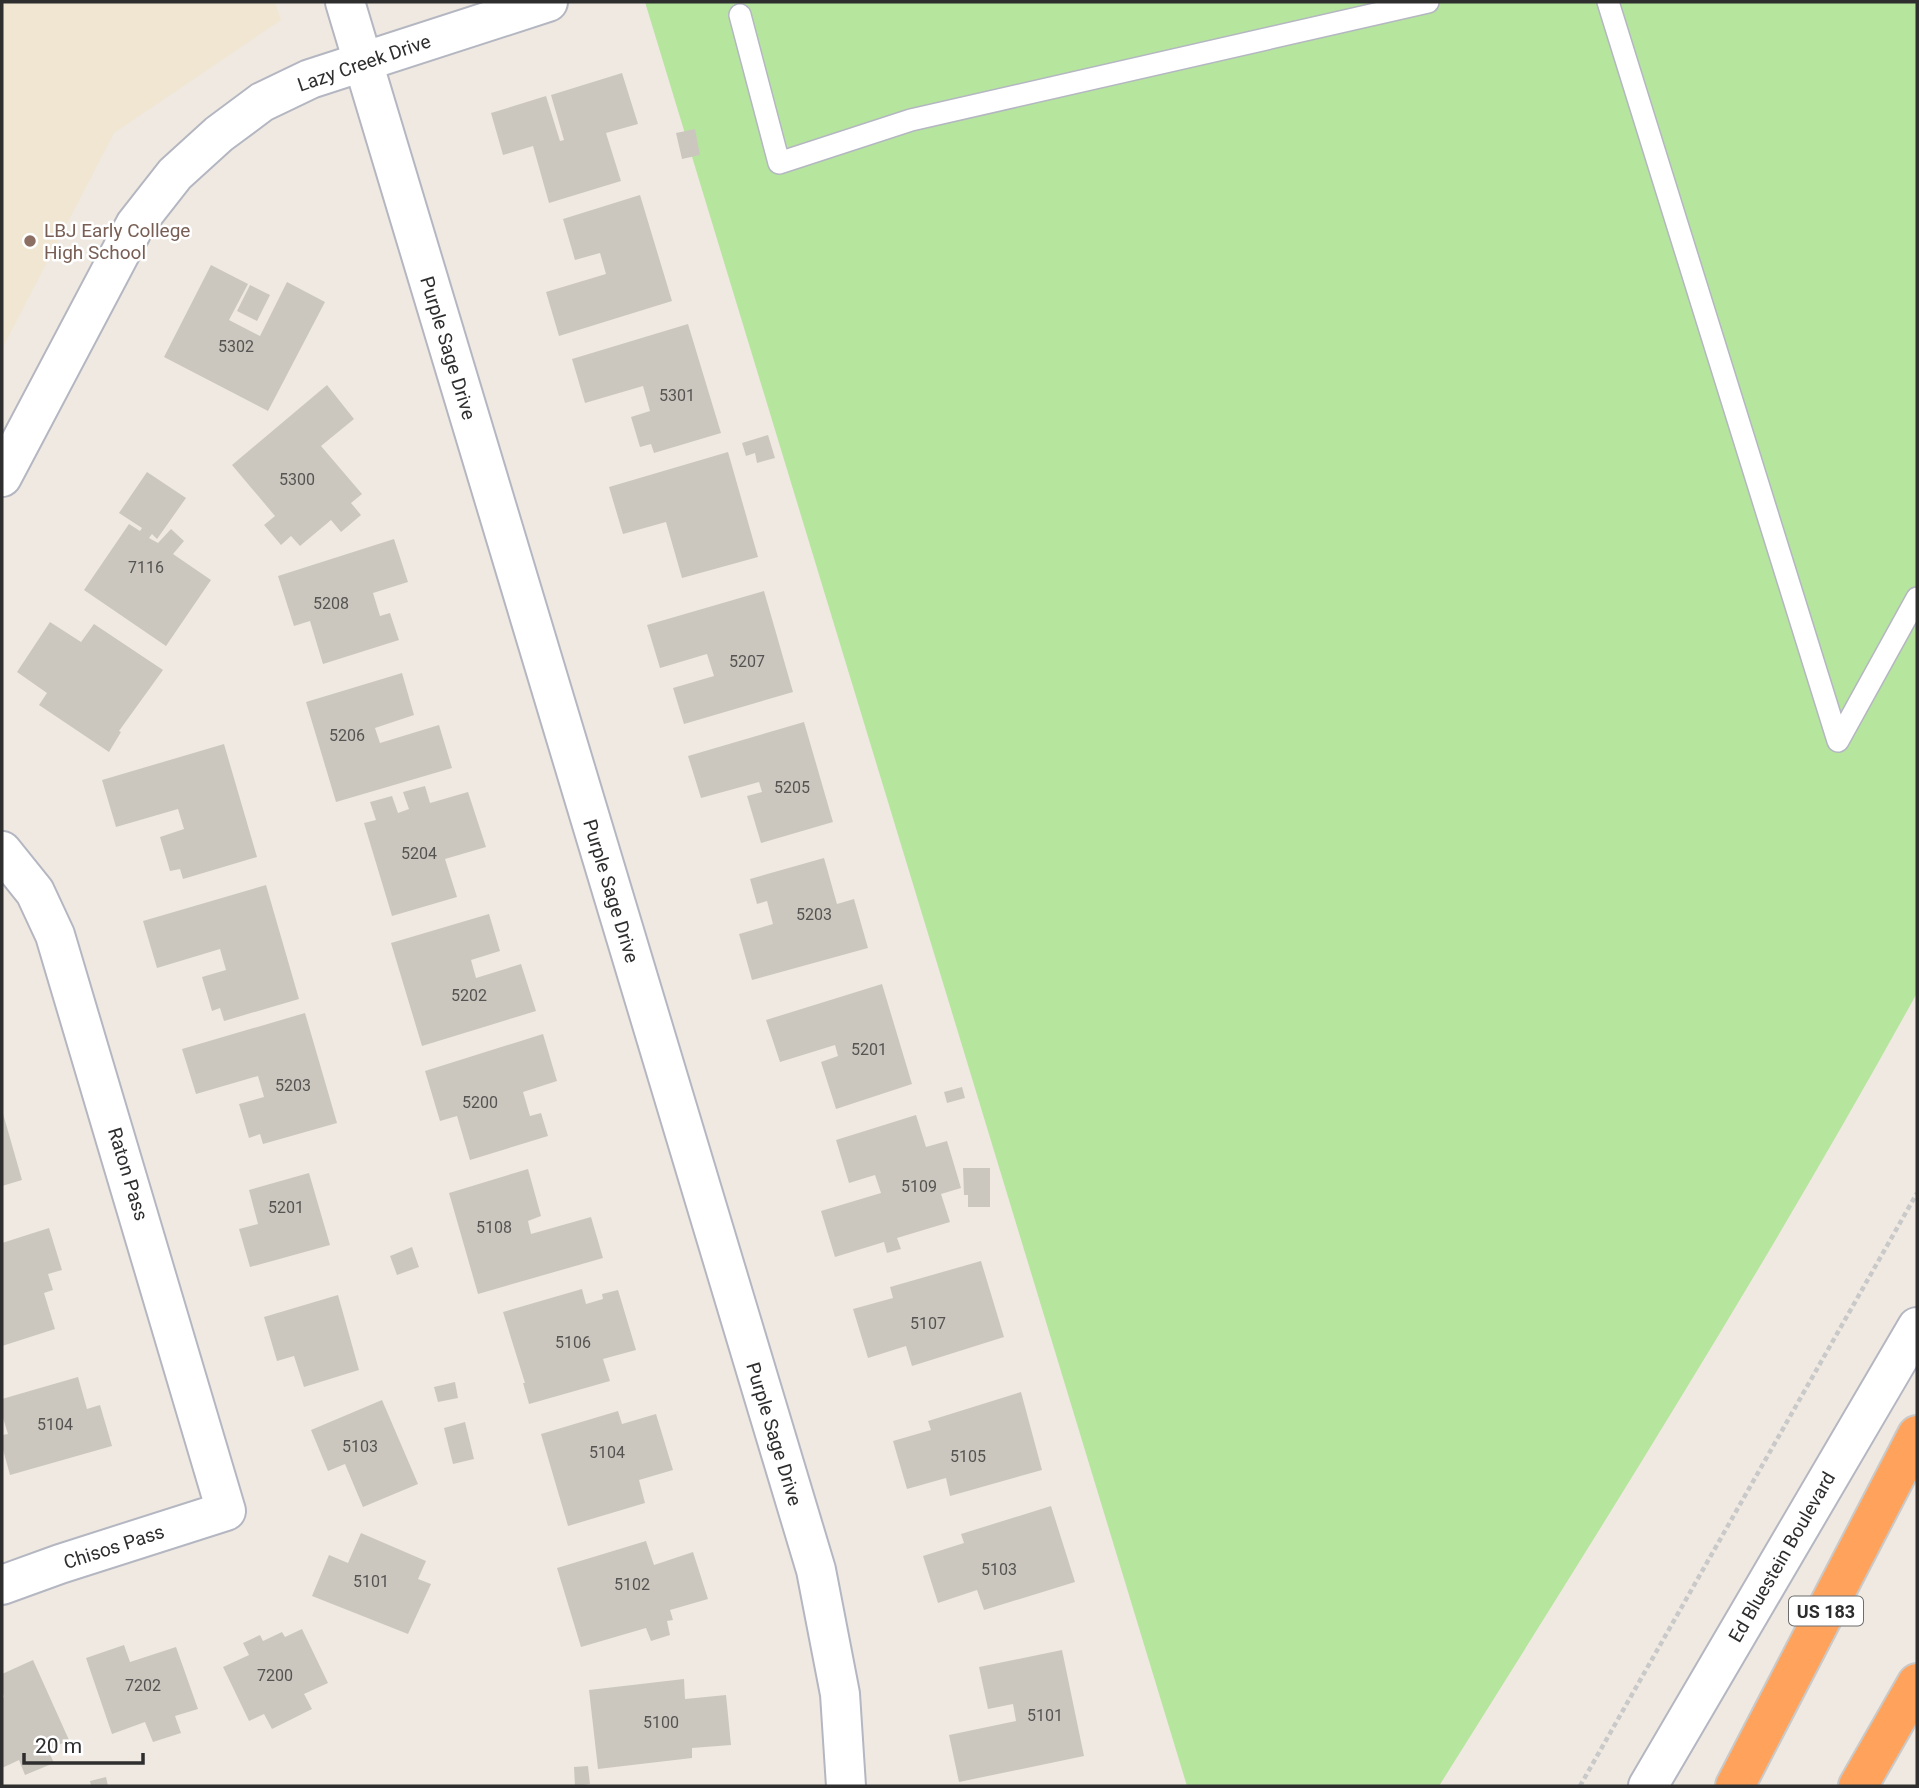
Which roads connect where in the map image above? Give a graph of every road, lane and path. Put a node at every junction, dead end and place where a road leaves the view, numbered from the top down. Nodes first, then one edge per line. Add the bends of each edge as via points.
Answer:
1 (345, 2) edge
2 (548, 2) edge
3 (1428, 2) edge
4 (1608, 2) edge
5 (740, 15) dead end
6 (362, 63) junction
7 (2, 477) edge
8 (1917, 598) edge
9 (2, 851) edge
10 (1917, 1193) edge
11 (1917, 1327) edge
12 (1917, 1435) edge
13 (226, 1511) joint
14 (2, 1585) edge
15 (1917, 1683) edge
16 (846, 1786) edge
17 (1580, 1786) edge
18 (1647, 1786) edge
19 (1735, 1786) edge
20 (1858, 1786) edge

1 - 6 street, Purple Sage Drive
2 - 6 street, Lazy Creek Drive
3 - 5 lane via 911,120 779,163
4 - 8 lane via 1838,741
6 - 7 street, Lazy Creek Drive via 310,79 262,102 175,174 135,225
6 - 16 street, Purple Sage Drive via 816,1570 840,1694
9 - 13 street, Raton Pass via 35,892 55,935
10 - 17 path
11 - 18 street, Ed Bluestein Boulevard
12 - 19 highway, US 183
13 - 14 street, Chisos Pass
15 - 20 highway

